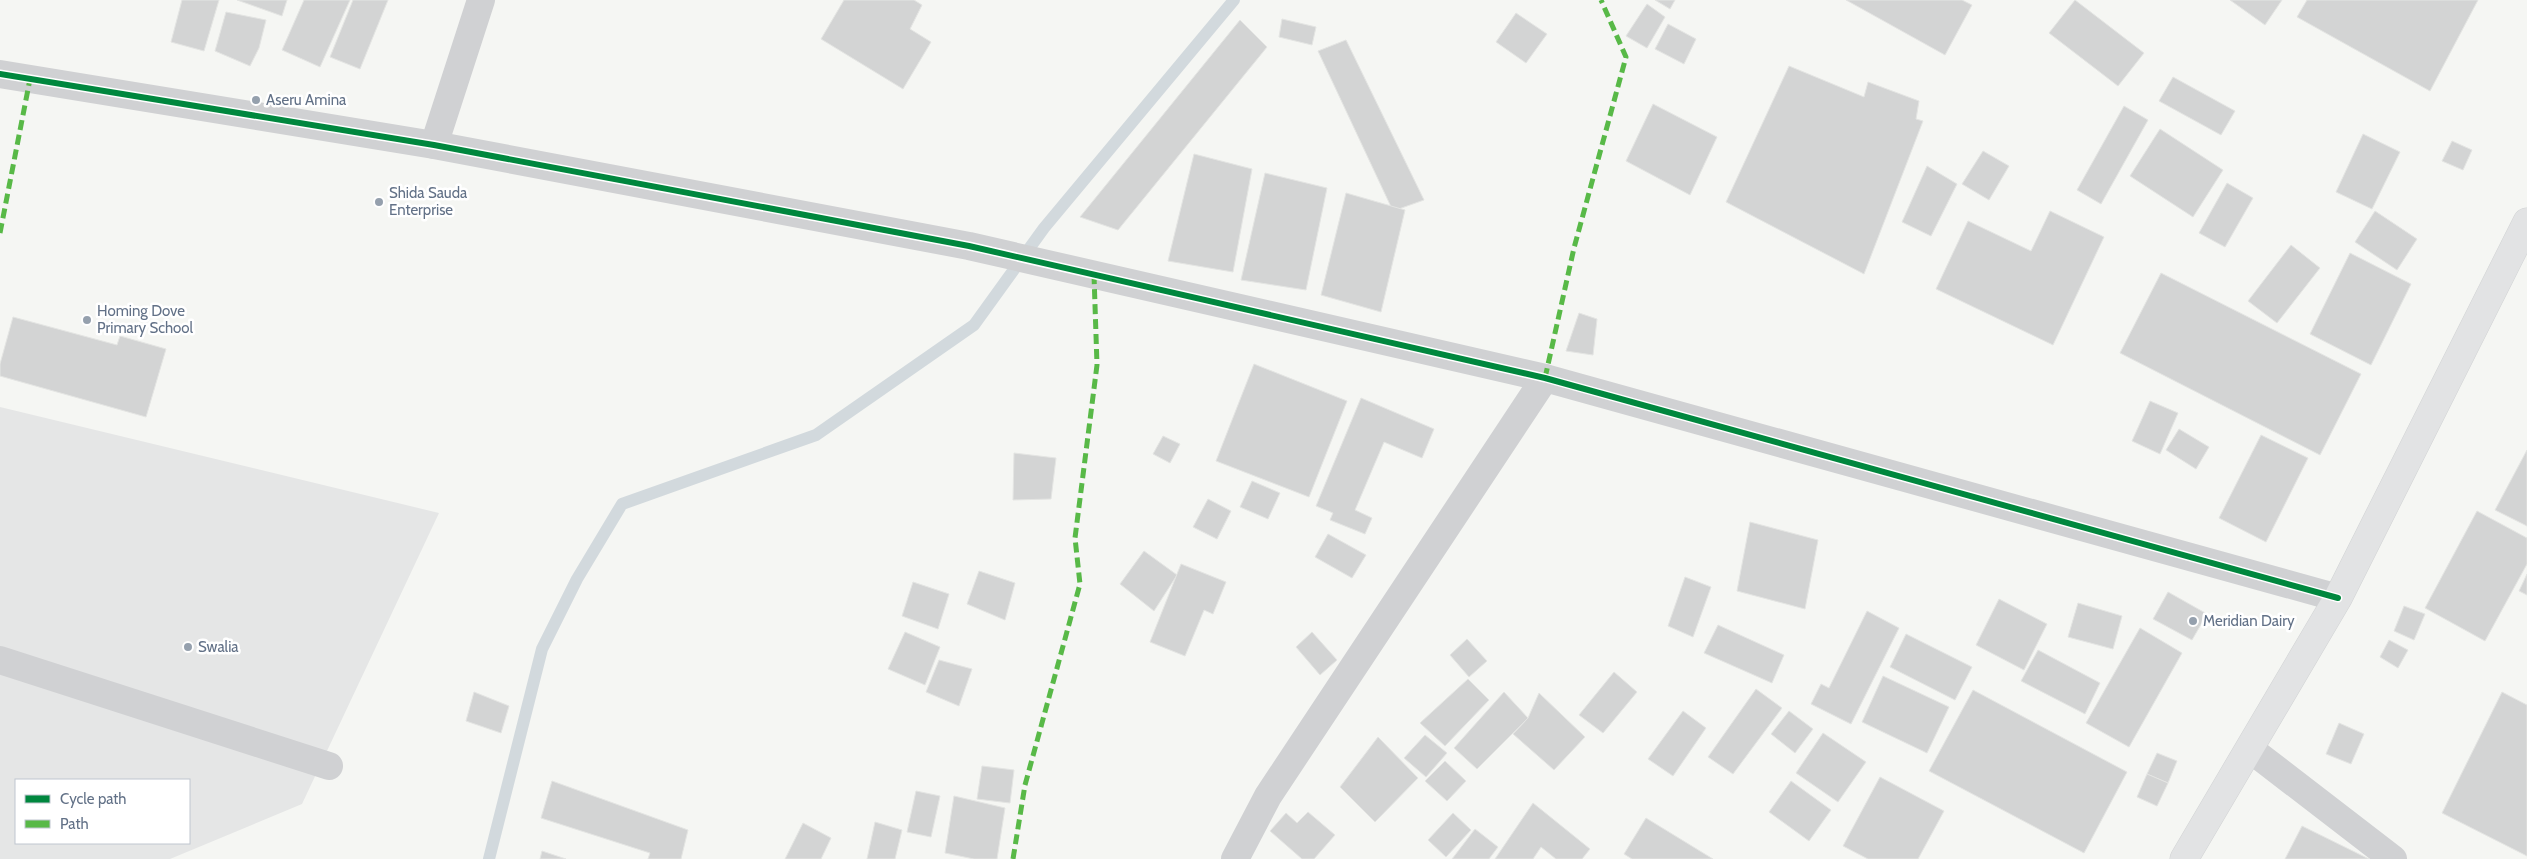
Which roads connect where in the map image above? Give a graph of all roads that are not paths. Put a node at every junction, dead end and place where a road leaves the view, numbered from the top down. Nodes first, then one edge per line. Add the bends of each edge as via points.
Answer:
1 (481, 0) edge
2 (0, 74) edge
3 (434, 145) junction
4 (2527, 222) edge
5 (1545, 378) junction
6 (2338, 598) junction
7 (0, 660) edge
8 (2250, 749) junction
9 (329, 766) dead end
10 (1235, 859) edge
11 (2184, 859) edge
12 (2393, 859) edge

1 - 3 street
2 - 3 street
3 - 5 street via 969,246
4 - 6 main road
5 - 6 street
5 - 10 street via 1268,796
6 - 8 main road
7 - 9 street
8 - 11 main road
8 - 12 street

